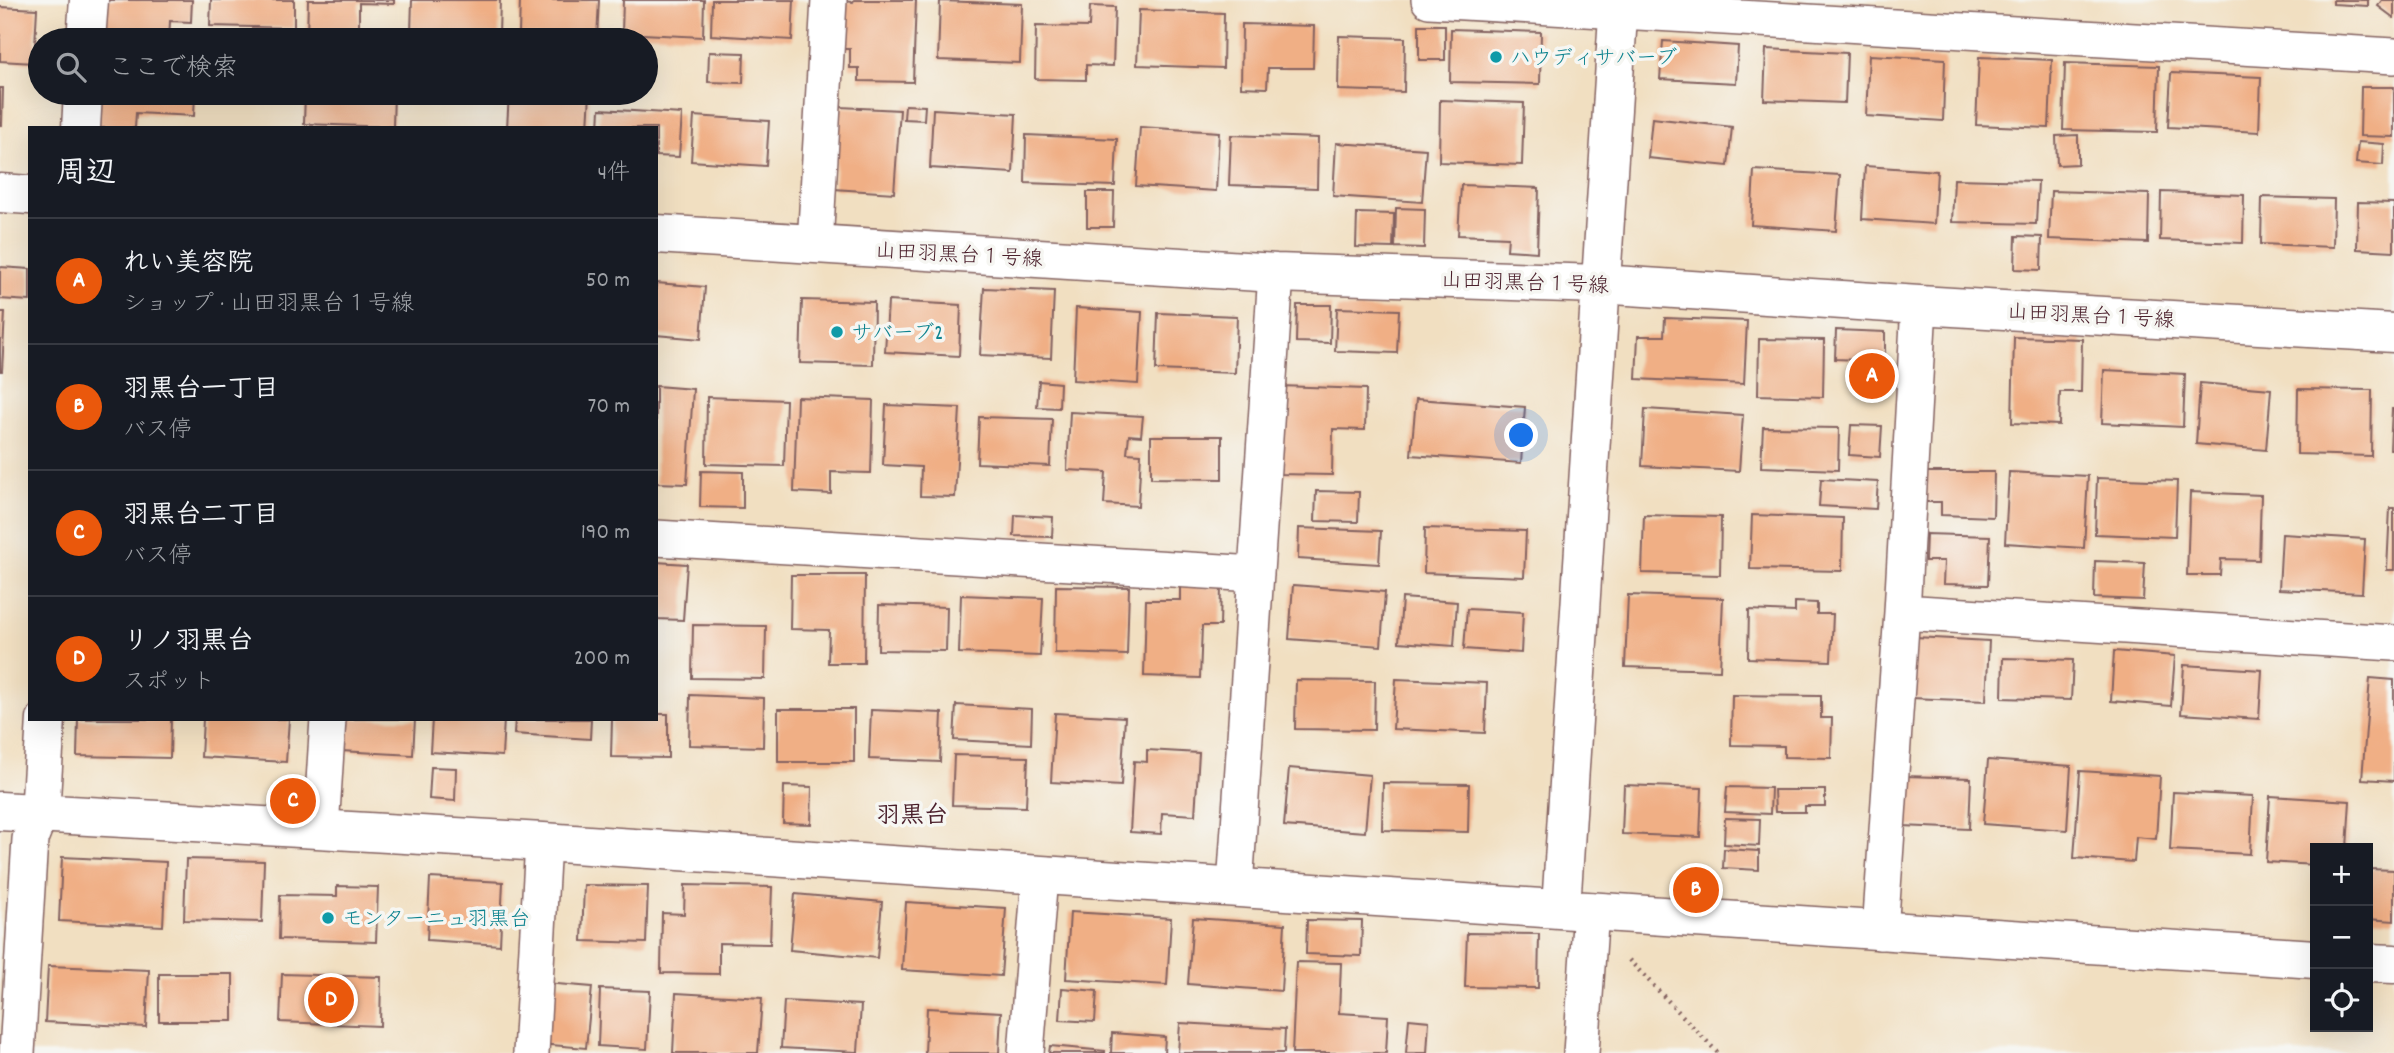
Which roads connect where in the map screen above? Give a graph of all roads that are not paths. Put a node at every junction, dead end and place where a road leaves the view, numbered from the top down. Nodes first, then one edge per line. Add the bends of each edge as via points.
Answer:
1 (89, 0) edge
2 (829, 0) edge
3 (1429, 0) edge
4 (1619, 5) edge
5 (87, 28) edge
6 (2394, 56) edge
7 (82, 105) edge
8 (81, 126) edge
9 (0, 192) edge
10 (28, 195) edge
11 (658, 234) edge
12 (815, 245) junction
13 (1276, 273) junction
14 (1600, 284) junction
15 (1919, 305) junction
16 (2394, 333) edge
17 (658, 538) edge
18 (1256, 574) junction
19 (1902, 611) junction
20 (2394, 643) edge
21 (46, 721) edge
22 (328, 721) edge
23 (0, 811) edge
24 (40, 814) junction
25 (321, 829) junction
26 (543, 842) junction
27 (1040, 876) junction
28 (1236, 887) junction
29 (1576, 909) junction
30 (1880, 932) junction
31 (2310, 959) edge
32 (2373, 963) edge
33 (2394, 964) edge
34 (17, 1053) edge
35 (531, 1053) edge
36 (1026, 1053) edge
37 (1581, 1053) edge

1 - 5 street
2 - 12 street
3 - 4 street
4 - 6 street
4 - 14 street
7 - 8 street
9 - 10 street
11 - 12 street, 山田羽黒台１号線
12 - 13 street, 山田羽黒台１号線
13 - 14 street, 山田羽黒台１号線
13 - 18 street
14 - 15 street, 山田羽黒台１号線
14 - 29 street
15 - 16 street, 山田羽黒台１号線
15 - 19 street
17 - 18 street
18 - 28 street
19 - 20 street
19 - 30 street
21 - 24 street
22 - 25 street
23 - 24 street
24 - 25 street
24 - 34 street via 30,839
25 - 26 street
26 - 27 street
26 - 35 street
27 - 28 street
27 - 36 street
28 - 29 street
29 - 30 street
29 - 37 street via 1588,952
30 - 31 street
32 - 33 street

